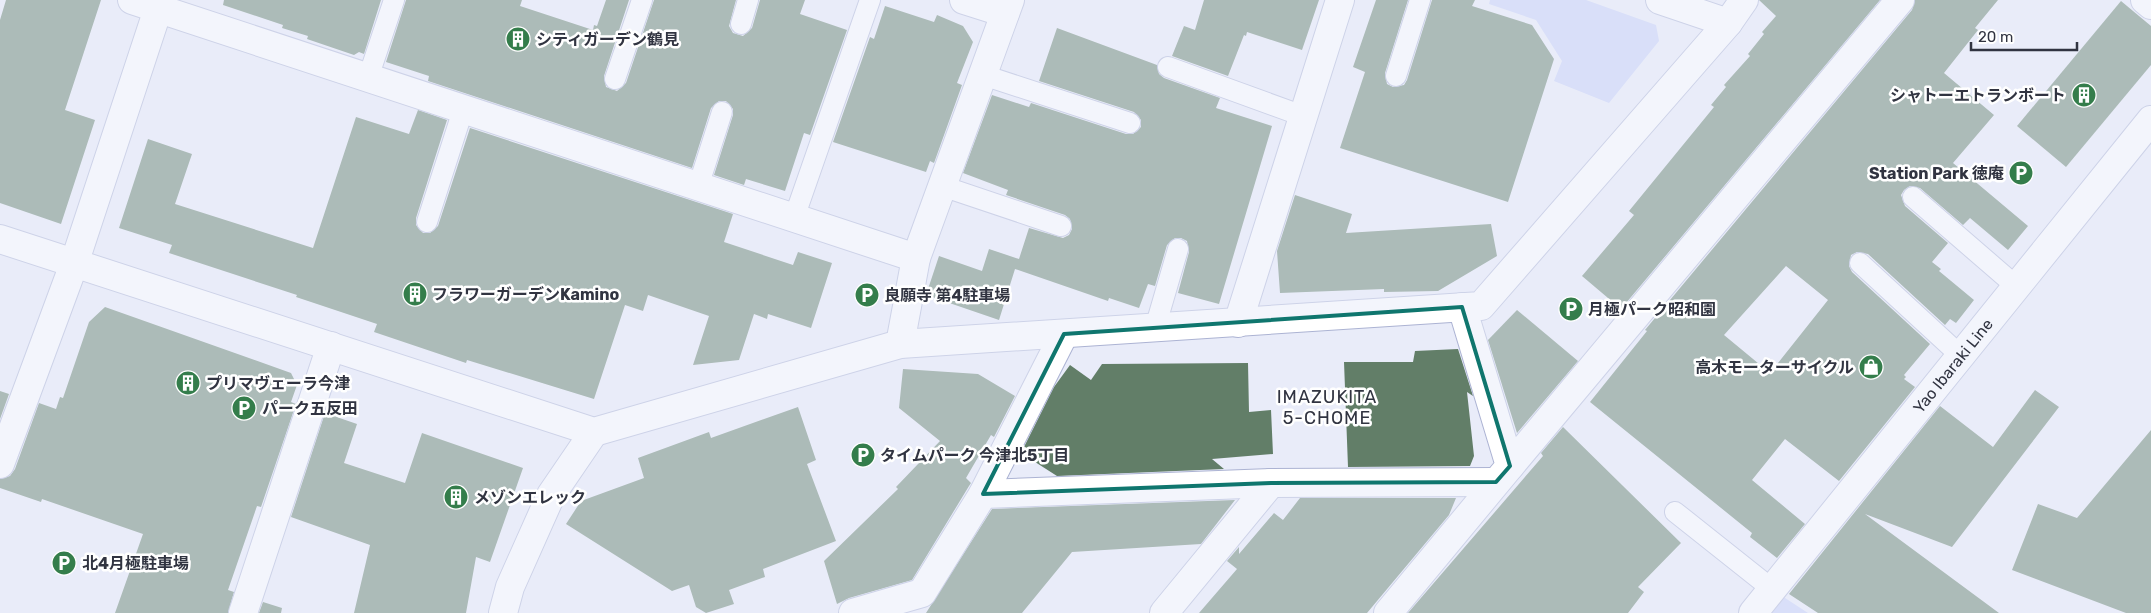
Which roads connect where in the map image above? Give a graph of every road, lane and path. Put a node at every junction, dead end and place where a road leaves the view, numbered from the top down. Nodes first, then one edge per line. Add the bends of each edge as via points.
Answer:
1 (132, 0) edge
2 (394, 0) edge
3 (642, 0) edge
4 (748, 0) edge
5 (870, 0) edge
6 (964, 0) edge
7 (1340, 0) edge
8 (1420, 0) edge
9 (1660, 0) edge
10 (1744, 0) edge
11 (1900, 0) edge
12 (2145, 0) edge
13 (159, 4) edge
14 (2151, 5) edge
15 (1007, 7) edge
16 (1728, 23) junction
17 (741, 24) dead end
18 (1168, 67) dead end
19 (983, 75) junction
20 (1396, 76) dead end
21 (368, 78) junction
22 (615, 79) dead end
23 (463, 110) junction
24 (722, 112) dead end
25 (1303, 116) junction
26 (2151, 120) edge
27 (1130, 124) dead end
28 (942, 186) junction
29 (698, 187) junction
30 (1913, 196) dead end
31 (794, 218) junction
32 (427, 222) dead end
33 (1061, 226) dead end
34 (0, 239) edge
35 (1178, 249) dead end
36 (916, 258) junction
37 (1860, 263) dead end
38 (74, 264) junction
39 (2017, 287) junction
40 (1462, 306) junction
41 (1238, 323) junction
42 (1155, 328) junction
43 (1064, 334) junction
44 (900, 344) junction
45 (331, 346) junction
46 (1962, 357) junction
47 (594, 432) junction
48 (0, 464) edge
49 (1503, 474) junction
50 (1271, 483) junction
51 (982, 494) junction
52 (1675, 512) dead end
53 (1772, 589) junction
54 (916, 603) edge
55 (243, 613) edge
56 (503, 613) edge
57 (853, 613) edge
58 (1164, 613) edge
59 (1388, 613) edge
60 (1753, 613) edge

1 - 13 street
2 - 21 lane
3 - 22 lane
4 - 17 lane
5 - 31 lane
6 - 15 street
7 - 25 street
8 - 20 lane
9 - 16 street
10 - 16 street
11 - 49 street
12 - 14 street
13 - 21 street
13 - 38 street
15 - 19 street
16 - 40 street via 1481,306
18 - 25 lane
19 - 27 lane
19 - 28 street
21 - 23 street
23 - 29 street
23 - 32 lane
24 - 29 lane
25 - 41 street
26 - 39 street, Yao Ibaraki Line
28 - 33 lane
28 - 36 street
29 - 31 street
30 - 39 lane
31 - 36 street
34 - 38 street
35 - 42 lane
36 - 44 street
37 - 46 lane
38 - 45 street
38 - 48 street
39 - 46 street, Yao Ibaraki Line
40 - 41 street
40 - 49 street
41 - 42 street
42 - 43 street
43 - 44 street
43 - 51 street
44 - 47 street
45 - 47 street
45 - 55 street
46 - 53 street, Yao Ibaraki Line
47 - 56 street via 551,495 510,586
49 - 50 street
49 - 59 street
50 - 51 street
50 - 58 street
51 - 54 street
52 - 53 lane
53 - 60 street, Yao Ibaraki Line
54 - 57 street

